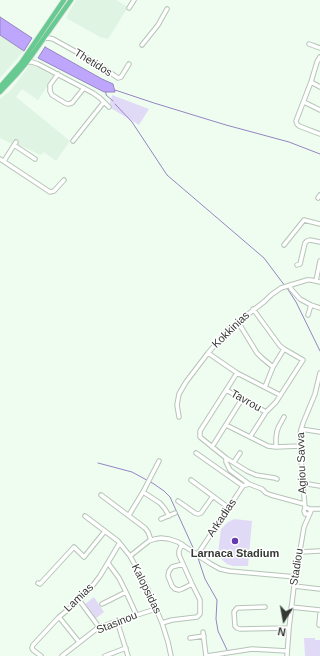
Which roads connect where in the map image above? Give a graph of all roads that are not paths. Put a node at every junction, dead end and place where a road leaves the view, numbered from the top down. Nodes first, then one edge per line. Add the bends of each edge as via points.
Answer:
1 (64, 0) edge
2 (71, 0) edge
3 (133, 0) edge
4 (129, 8) dead end
5 (167, 9) dead end
6 (49, 30) junction
7 (52, 39) junction
8 (39, 41) junction
9 (309, 44) dead end
10 (142, 46) dead end
11 (320, 48) edge
12 (30, 55) junction
13 (320, 57) edge
14 (27, 62) junction
15 (319, 63) edge
16 (38, 64) junction
17 (129, 64) dead end
18 (58, 74) junction
19 (311, 82) junction
20 (0, 87) edge
21 (320, 87) edge
22 (84, 88) junction
23 (0, 92) edge
24 (104, 102) junction
25 (304, 102) junction
26 (109, 108) dead end
27 (320, 110) edge
28 (320, 134) edge
29 (73, 141) dead end
30 (35, 159) dead end
31 (2, 160) edge
32 (64, 180) dead end
33 (320, 224) edge
34 (320, 242) edge
35 (284, 245) dead end
36 (320, 261) edge
37 (297, 265) dead end
38 (318, 282) edge
39 (287, 286) junction
40 (311, 305) junction
41 (320, 308) edge
42 (253, 309) junction
43 (308, 315) dead end
44 (238, 322) junction
45 (284, 349) junction
46 (208, 353) junction
47 (274, 367) junction
48 (237, 373) junction
49 (320, 373) edge
50 (265, 387) junction
51 (226, 390) junction
52 (280, 395) junction
53 (242, 399) junction
54 (266, 412) junction
55 (179, 417) dead end
56 (284, 417) dead end
57 (226, 425) junction
58 (301, 429) junction
59 (320, 432) edge
60 (250, 437) junction
61 (300, 446) junction
62 (212, 447) junction
63 (276, 447) junction
64 (196, 453) dead end
65 (240, 453) dead end
66 (226, 458) junction
67 (159, 461) dead end
68 (234, 462) junction
69 (277, 479) dead end
70 (191, 480) dead end
71 (302, 483) junction
72 (249, 484) junction
73 (243, 486) junction
74 (320, 486) edge
75 (143, 492) junction
76 (101, 495) dead end
77 (213, 496) junction
78 (178, 501) dead end
79 (304, 506) junction
80 (229, 508) junction
81 (310, 509) junction
82 (320, 509) edge
83 (175, 513) dead end
84 (304, 513) junction
85 (309, 514) junction
86 (129, 515) junction
87 (85, 516) dead end
88 (169, 516) junction
89 (161, 519) dead end
90 (304, 527) junction
91 (105, 531) junction
92 (151, 540) junction
93 (120, 544) junction
94 (182, 544) junction
95 (320, 551) edge
96 (300, 552) junction
97 (196, 554) junction
98 (130, 556) junction
99 (108, 563) junction
100 (183, 564) junction
101 (296, 577) junction
102 (38, 583) dead end
103 (192, 584) junction
104 (294, 586) junction
105 (320, 589) edge
106 (126, 592) junction
107 (79, 600) junction
108 (102, 604) dead end
109 (291, 607) junction
110 (266, 608) dead end
111 (156, 609) junction
112 (320, 610) edge
113 (136, 614) junction
114 (320, 614) edge
115 (59, 617) junction
116 (117, 621) junction
117 (162, 623) junction
118 (319, 625) dead end
119 (99, 627) junction
120 (289, 628) junction
121 (190, 638) dead end
122 (79, 642) junction
123 (126, 648) junction
124 (287, 650) junction
125 (219, 655) edge
126 (41, 656) edge
127 (62, 656) edge
128 (105, 656) edge
129 (128, 656) edge
130 (171, 656) edge
131 (207, 656) edge
132 (287, 656) edge

1 - 8 main road
2 - 6 main road
3 - 4 street
5 - 10 street
6 - 7 street
6 - 8 main road
7 - 8 street
7 - 17 street, Thetidos via 101,66 117,78 121,77
8 - 12 main road
9 - 11 street
12 - 14 main road
12 - 16 street
12 - 20 main road
13 - 15 street
14 - 16 street
14 - 23 main road
15 - 19 street
16 - 18 street
18 - 22 street
18 - 22 street via 50,85 50,91 65,103 72,103
19 - 21 street
19 - 25 street
22 - 24 street
24 - 26 street
24 - 29 street
25 - 27 street
25 - 28 street via 297,124
30 - 31 street via 15,144
31 - 32 street via 50,192
33 - 35 street via 304,220
34 - 37 street via 310,240 305,243 300,264
36 - 38 street
38 - 39 street, Kokkinias via 307,280
39 - 40 street via 300,299
39 - 42 street, Kokkinias via 274,292
40 - 41 street
40 - 43 street
42 - 44 street, Kokkinias
42 - 45 street
44 - 46 street, Kokkinias
44 - 47 street via 257,353
45 - 47 street
45 - 52 street via 304,360
46 - 48 street
46 - 55 street, Kokkinias via 179,394
47 - 50 street
48 - 50 street
48 - 51 street
49 - 58 street, Agiou Savva via 315,394
50 - 52 street
51 - 53 street, Tavrou
51 - 62 street via 200,433 202,439
52 - 54 street
53 - 54 street, Tavrou
53 - 57 street
54 - 60 street
56 - 63 street via 277,431
57 - 60 street
57 - 62 street
58 - 59 street
58 - 61 street, Agiou Savva
60 - 63 street
61 - 63 street
61 - 71 street, Agiou Savva
62 - 66 street
64 - 73 street
65 - 68 street
66 - 68 street
66 - 72 street via 230,470
67 - 75 street
68 - 69 street via 252,474
70 - 77 street
71 - 74 street
71 - 79 street, Agiou Savva
72 - 73 street
72 - 79 street via 271,496
73 - 80 street, Arkadias
75 - 86 street
75 - 88 street via 159,502
76 - 86 street
77 - 78 street via 198,514
77 - 80 street
79 - 81 street
79 - 84 street, Agiou Savva
80 - 97 street, Arkadias
81 - 82 street
81 - 85 street, Stadiou
83 - 88 street
84 - 85 street
84 - 90 street, Stadiou
85 - 90 street, Stadiou
86 - 92 street via 146,530
87 - 91 street, Kalopsidas
88 - 89 street
90 - 96 street, Stadiou
91 - 93 street, Kalopsidas
91 - 102 street via 84,557 74,547 40,584
92 - 94 street via 166,538
92 - 98 street
93 - 98 street, Kalopsidas
93 - 99 street, Lamias
94 - 97 street
94 - 100 street via 179,553
95 - 96 street
96 - 101 street, Stadiou
97 - 101 street via 220,569
98 - 111 street, Kalopsidas
99 - 106 street
99 - 107 street, Lamias
100 - 103 street
100 - 103 street via 169,570 168,576 172,586 179,590
101 - 104 street, Stadiou
103 - 117 street via 200,601 199,616
104 - 105 street
104 - 109 street, Stadiou
106 - 108 street
106 - 113 street
107 - 115 street, Lamias
107 - 119 street
109 - 112 street
109 - 120 street, Stadiou
110 - 120 street via 238,608 235,610 234,625 238,629
111 - 113 street, Stasinou
111 - 117 street, Kalopsidas
113 - 116 street, Stasinou
114 - 118 street
115 - 122 street
115 - 126 street, Lamias via 33,645 34,651
116 - 119 street, Stasinou
116 - 123 street
117 - 130 street, Kalopsidas
119 - 122 street, Stasinou
120 - 124 street, Stadiou
121 - 131 street via 204,634
122 - 127 street, Stasinou
123 - 128 street
123 - 129 street
124 - 125 street via 252,649
124 - 132 street, Stadiou
125 - 131 street

